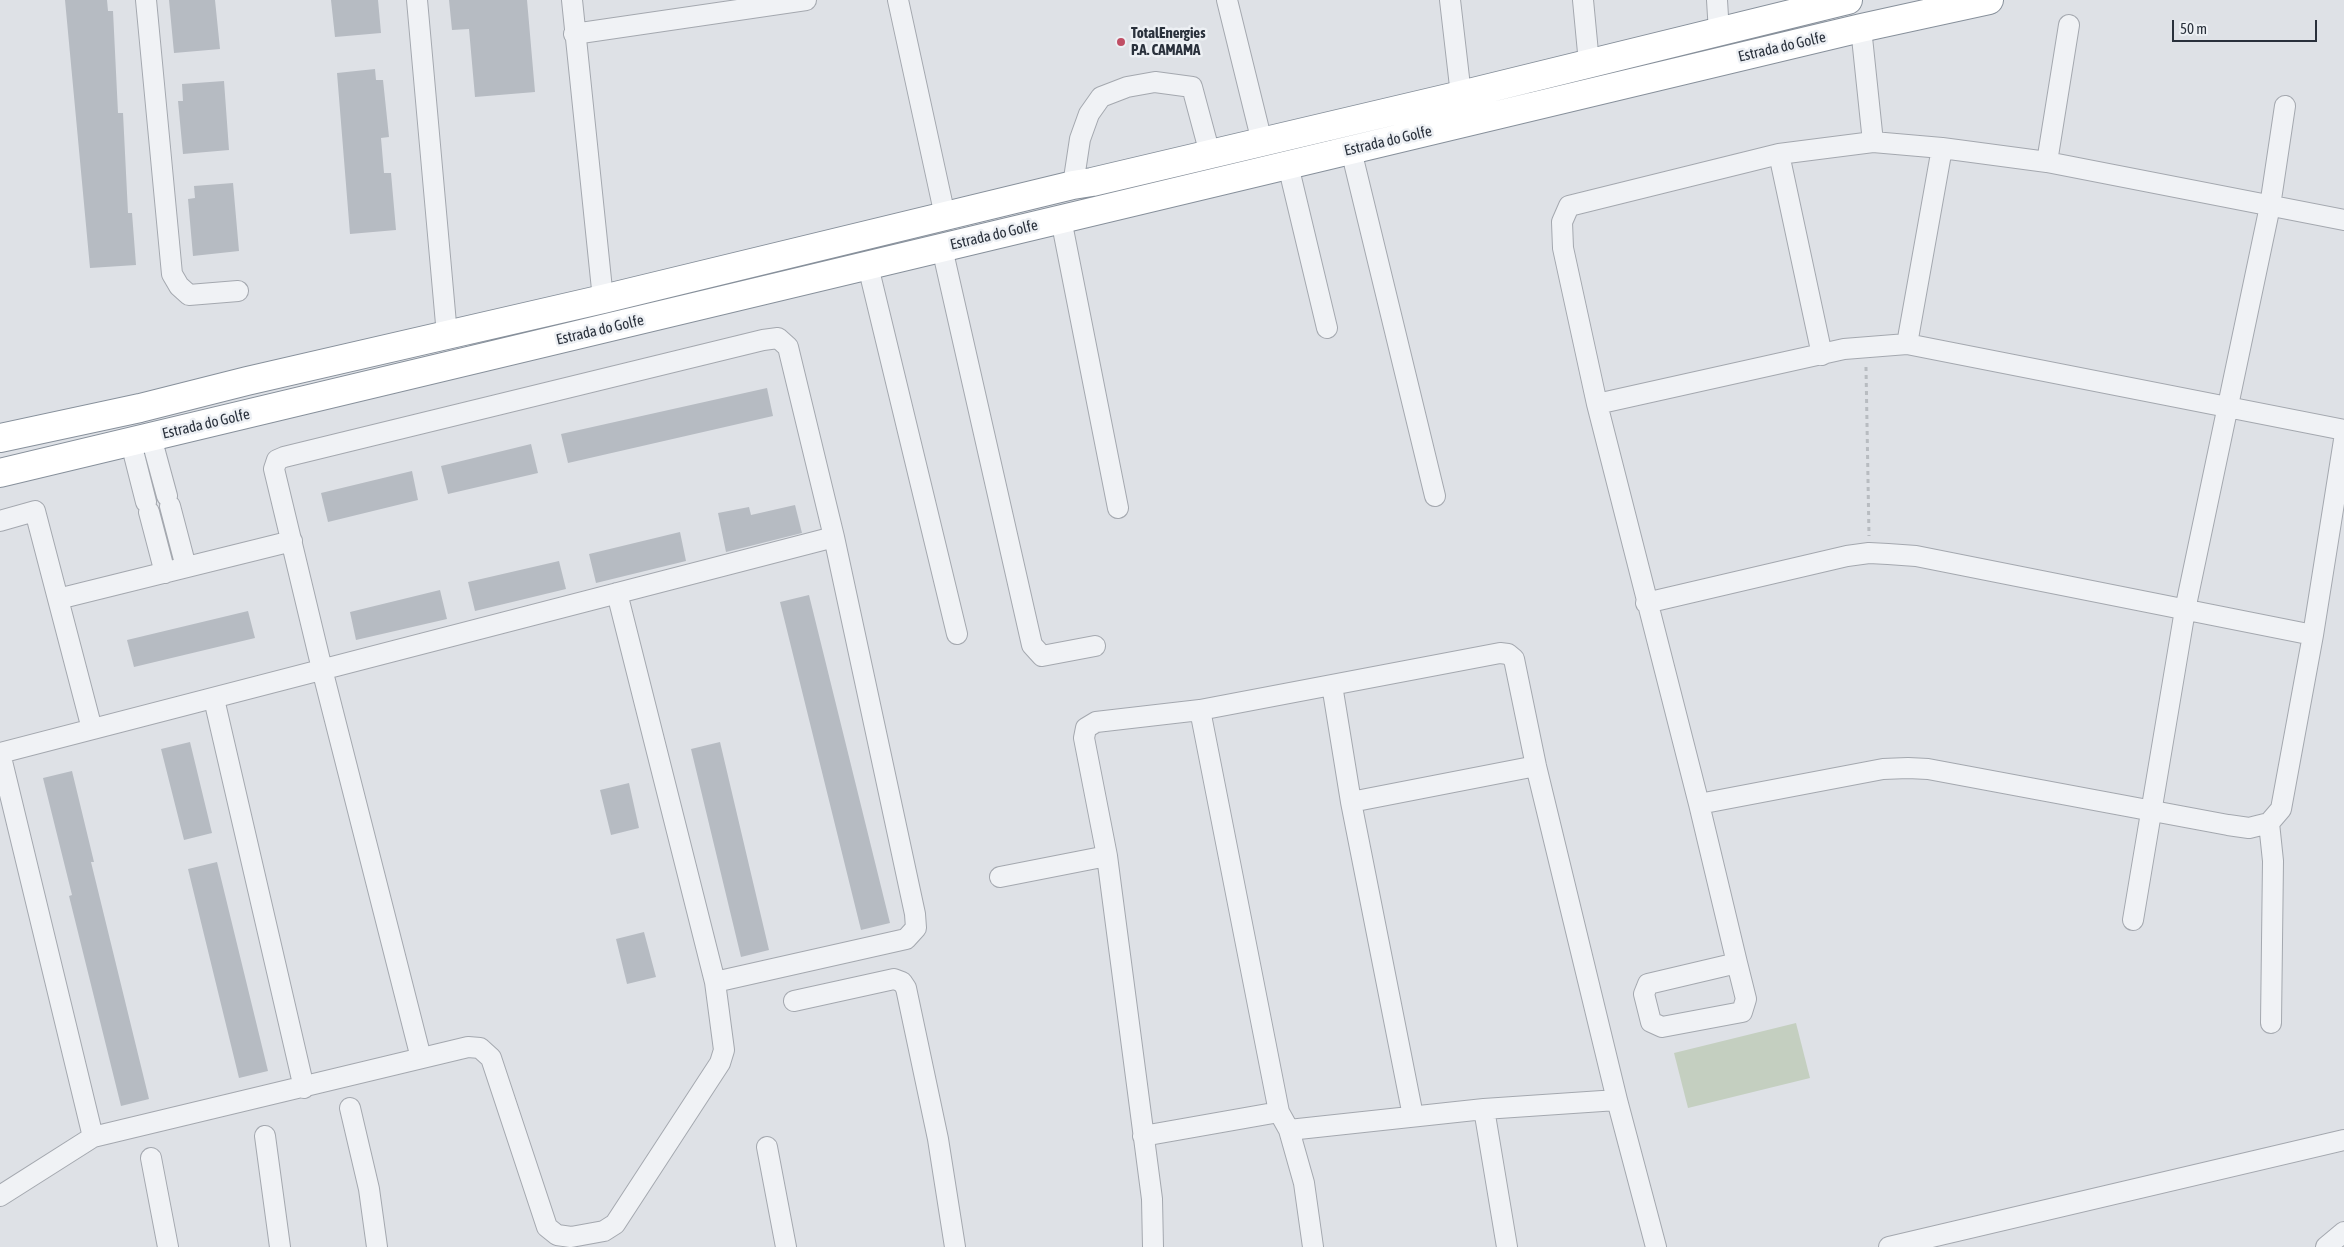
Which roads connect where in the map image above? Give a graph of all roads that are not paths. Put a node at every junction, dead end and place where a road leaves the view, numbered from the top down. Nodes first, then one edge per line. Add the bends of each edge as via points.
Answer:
1 (146, 0) edge
2 (417, 0) edge
3 (572, 0) edge
4 (806, 0) edge
5 (898, 0) edge
6 (1227, 0) edge
7 (1450, 0) edge
8 (1583, 0) edge
9 (1717, 0) edge
10 (1848, 0) edge
11 (1989, 0) edge
12 (2069, 25) dead end
13 (1861, 28) junction
14 (1719, 33) junction
15 (574, 34) junction
16 (1589, 63) junction
17 (1461, 95) junction
18 (2286, 106) dead end
19 (1262, 142) junction
20 (1873, 142) junction
21 (1942, 148) junction
22 (1351, 150) junction
23 (1210, 154) junction
24 (1779, 154) junction
25 (2047, 162) junction
26 (1288, 165) junction
27 (1073, 184) junction
28 (2270, 206) junction
29 (945, 216) junction
30 (1061, 220) junction
31 (2344, 220) edge
32 (942, 248) junction
33 (868, 266) junction
34 (238, 291) dead end
35 (603, 299) junction
36 (1327, 328) dead end
37 (447, 335) junction
38 (1908, 344) junction
39 (1822, 356) junction
40 (1597, 404) junction
41 (2226, 407) junction
42 (2344, 430) edge
43 (0, 438) edge
44 (141, 440) junction
45 (2344, 440) edge
46 (0, 473) edge
47 (1435, 496) dead end
48 (1118, 508) dead end
49 (0, 521) edge
50 (834, 536) junction
51 (292, 541) junction
52 (186, 568) junction
53 (165, 573) junction
54 (618, 593) junction
55 (58, 599) junction
56 (1646, 603) junction
57 (2185, 610) junction
58 (957, 634) dead end
59 (2313, 635) junction
60 (1095, 646) dead end
61 (322, 669) junction
62 (1332, 685) junction
63 (214, 699) junction
64 (1200, 710) junction
65 (92, 729) junction
66 (0, 753) edge
67 (1536, 766) junction
68 (1351, 802) junction
69 (1699, 804) junction
70 (2152, 811) junction
71 (2269, 823) junction
72 (1107, 856) junction
73 (1000, 877) dead end
74 (2133, 920) dead end
75 (1737, 963) junction
76 (715, 982) junction
77 (794, 1001) dead end
78 (2271, 1023) dead end
79 (421, 1058) junction
80 (304, 1088) junction
81 (1617, 1100) junction
82 (350, 1108) dead end
83 (1484, 1109) junction
84 (1279, 1112) junction
85 (1412, 1116) junction
86 (1289, 1130) junction
87 (264, 1136) dead end
88 (1143, 1136) junction
89 (93, 1137) junction
90 (2344, 1140) edge
91 (767, 1147) dead end
92 (151, 1158) dead end
93 (0, 1196) edge
94 (2344, 1232) edge
95 (168, 1247) edge
96 (280, 1247) edge
97 (376, 1247) edge
98 (786, 1247) edge
99 (955, 1247) edge
100 (1153, 1247) edge
101 (1314, 1247) edge
102 (1507, 1247) edge
103 (1656, 1247) edge
104 (1889, 1247) edge
105 (2326, 1247) edge

1 - 34 street via 172,274 189,295
2 - 37 street
3 - 15 street
4 - 15 street
5 - 29 street
6 - 19 street
7 - 17 street
8 - 16 street
9 - 14 street
10 - 14 highway, Estrada do Golfe
11 - 13 highway, Estrada do Golfe
12 - 25 street
13 - 20 street
13 - 22 highway, Estrada do Golfe
14 - 16 highway, Estrada do Golfe
15 - 35 street
16 - 17 highway, Estrada do Golfe
17 - 19 highway, Estrada do Golfe
18 - 28 street
19 - 23 highway, Estrada do Golfe
20 - 21 street
20 - 24 street
21 - 25 street
21 - 38 street
22 - 26 highway, Estrada do Golfe
22 - 47 street
23 - 27 highway, Estrada do Golfe
23 - 27 street via 1192,88 1155,82 1101,97 1089,114 1080,139
24 - 39 street
24 - 40 street via 1569,206 1562,222 1563,248
25 - 28 street
26 - 30 highway, Estrada do Golfe
26 - 36 street
27 - 29 highway, Estrada do Golfe
28 - 31 street
28 - 41 street
29 - 35 highway, Estrada do Golfe
30 - 32 highway, Estrada do Golfe
30 - 48 street
32 - 33 highway, Estrada do Golfe
32 - 60 street via 1032,645 1042,656
33 - 44 highway, Estrada do Golfe
33 - 58 street
35 - 37 highway, Estrada do Golfe
37 - 43 highway, Estrada do Golfe
38 - 39 street via 1844,349
38 - 41 street
39 - 40 street
40 - 56 street
41 - 42 street
41 - 57 street
44 - 46 highway, Estrada do Golfe
44 - 52 street via 168,501
44 - 53 street via 147,507
45 - 59 street
49 - 55 street via 35,511
50 - 51 street via 788,347 778,338 284,457 277,460 274,469
50 - 54 street
50 - 76 street via 916,928 906,939
51 - 52 street
51 - 61 street
52 - 53 street
53 - 55 street
54 - 61 street
54 - 76 street
55 - 65 street
56 - 57 street via 1869,553 1916,556
56 - 69 street
57 - 59 street
57 - 70 street
59 - 71 street via 2282,809
61 - 63 street
61 - 79 street
62 - 64 street
62 - 67 street via 1508,654 1514,659
62 - 68 street
63 - 65 street
63 - 80 street
64 - 72 street via 1096,722 1086,728 1084,738
64 - 84 street
65 - 66 street
66 - 89 street
67 - 68 street
67 - 81 street
68 - 85 street
69 - 70 street via 1883,769 1908,768
69 - 75 street
70 - 71 street via 2249,828
70 - 74 street
71 - 78 street via 2273,861
72 - 73 street
72 - 88 street
75 - 75 street via 1746,999 1742,1012 1662,1027 1651,1022 1644,994 1648,984
76 - 79 street via 724,1050 720,1063 615,1224 604,1231 571,1236 557,1235 547,1228 491,1058 480,1048 468,1047
77 - 99 street via 894,979 906,988 938,1139
79 - 80 street
80 - 89 street
81 - 83 street
81 - 103 street
82 - 97 street via 369,1189
83 - 85 street
83 - 102 street
84 - 86 street
84 - 88 street
85 - 86 street
86 - 101 street via 1304,1184
87 - 96 street
88 - 100 street via 1152,1199
89 - 93 street
90 - 104 street
91 - 98 street
92 - 95 street
94 - 105 street

